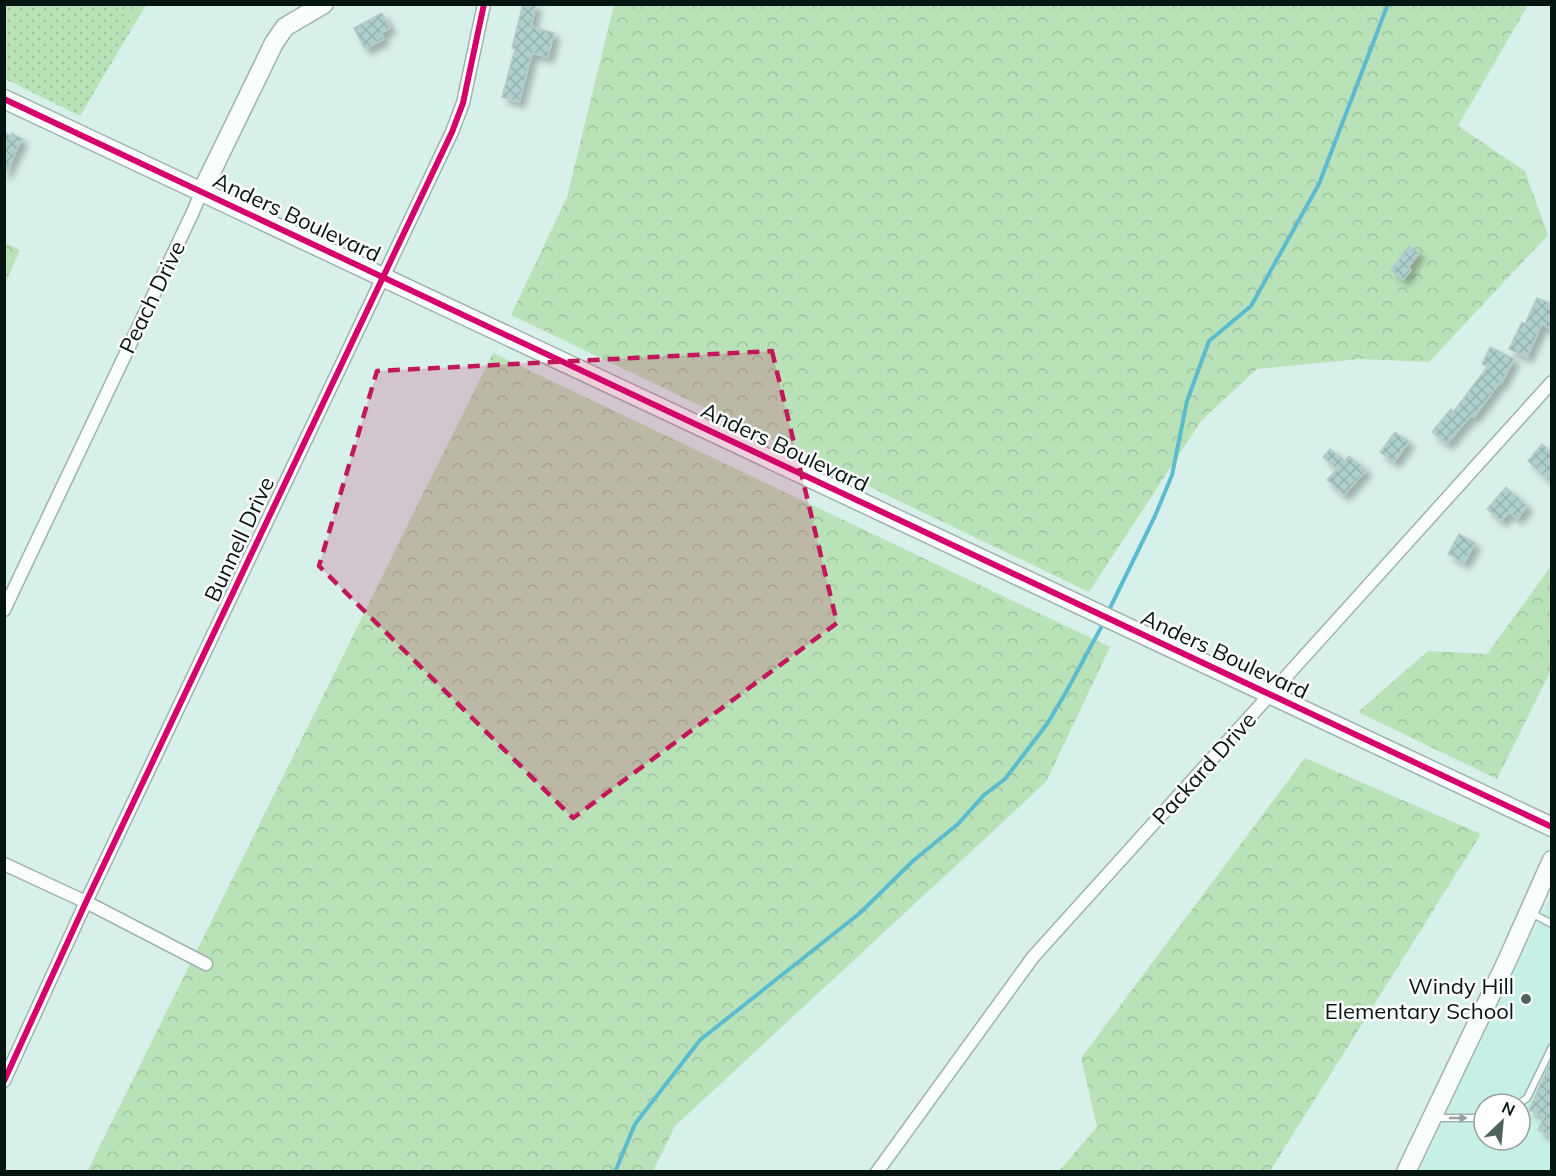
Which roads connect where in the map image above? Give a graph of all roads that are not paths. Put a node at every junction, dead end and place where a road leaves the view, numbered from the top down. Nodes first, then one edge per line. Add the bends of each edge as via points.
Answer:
1 (324, 4) edge
2 (484, 4) edge
3 (4, 99) edge
4 (201, 193) junction
5 (383, 277) junction
6 (1551, 382) edge
7 (4, 610) edge
8 (1270, 694) junction
9 (1551, 827) edge
10 (1551, 860) edge
11 (4, 864) edge
12 (86, 902) junction
13 (1528, 911) junction
14 (1551, 924) edge
15 (206, 964) dead end
16 (1551, 1047) edge
17 (4, 1081) edge
18 (1530, 1092) edge
19 (1431, 1118) junction
20 (1472, 1118) edge
21 (877, 1172) edge
22 (1406, 1172) edge

1 - 4 street, Peach Drive via 285,27 274,43
2 - 5 street, Bunnell Drive via 465,93 452,132
3 - 4 street, Anders Boulevard
4 - 5 street, Anders Boulevard
4 - 7 street, Peach Drive
5 - 8 street, Anders Boulevard
5 - 12 street, Bunnell Drive
6 - 8 street, Packard Drive
8 - 9 street, Anders Boulevard
8 - 21 street, Packard Drive via 1033,957
10 - 13 street
11 - 12 street
12 - 15 street
12 - 17 street, Bunnell Drive
13 - 14 lane
13 - 19 street
16 - 18 lane
19 -> 20 lane
19 - 22 street

